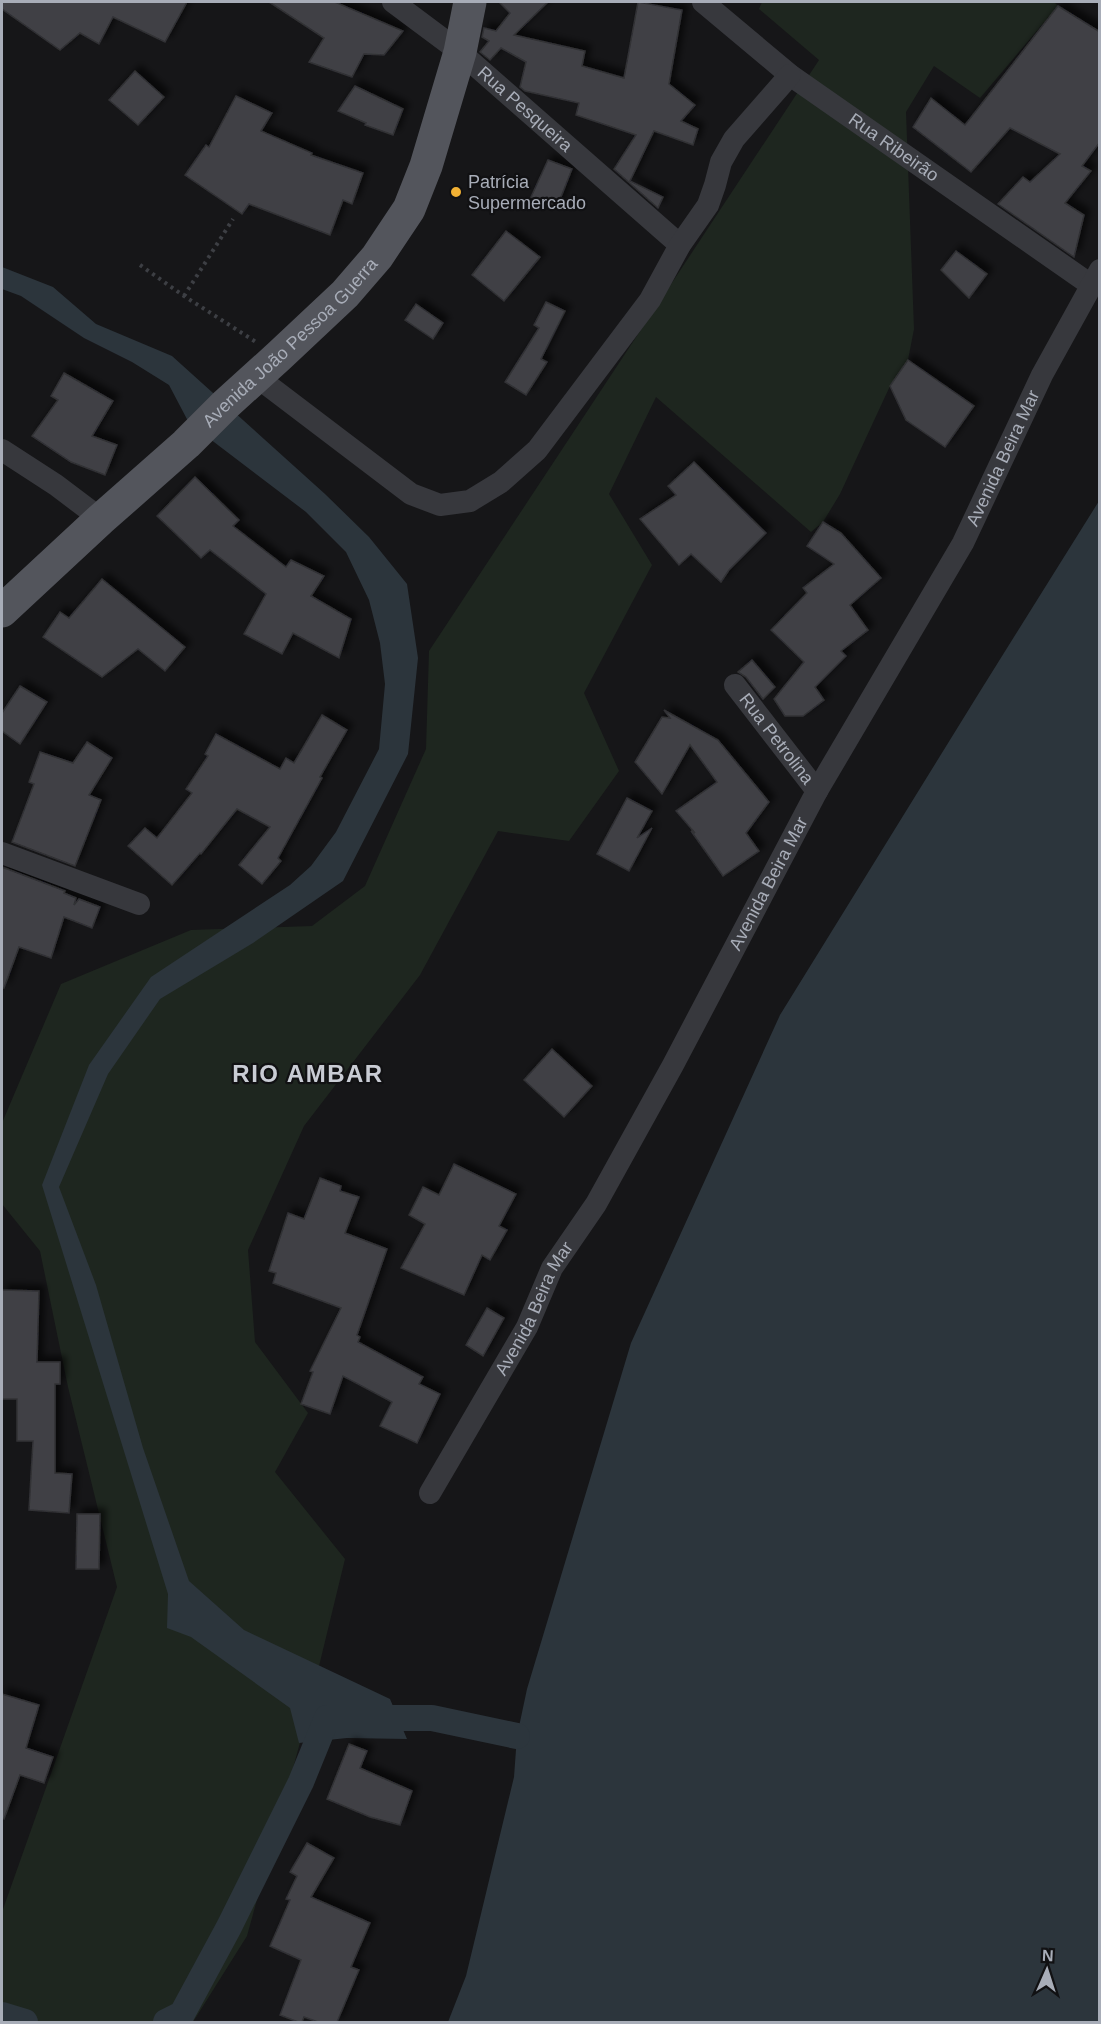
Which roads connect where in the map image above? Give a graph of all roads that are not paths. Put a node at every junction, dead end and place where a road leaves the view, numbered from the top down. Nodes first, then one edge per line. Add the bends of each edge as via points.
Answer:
1 (393, 2) edge
2 (470, 2) edge
3 (703, 2) edge
4 (460, 52) junction
5 (790, 75) junction
6 (680, 245) junction
7 (1095, 277) edge
8 (268, 367) junction
9 (2, 450) edge
10 (101, 519) junction
11 (2, 611) edge
12 (735, 685) dead end
13 (817, 792) junction
14 (2, 852) edge
15 (140, 904) dead end
16 (430, 1492) dead end

1 - 4 street, Rua Pesqueira
2 - 4 main road, Avenida João Pessoa Guerra
3 - 5 street, Rua Ribeirão
4 - 6 street, Rua Pesqueira
4 - 8 main road, Avenida João Pessoa Guerra via 426,166 409,208 352,287
5 - 6 street via 734,139 721,162 708,205
5 - 7 street, Rua Ribeirão
6 - 8 street via 650,300 537,450 501,482 470,501 440,505 411,494
7 - 13 street, Avenida Beira Mar via 1017,425 963,543
8 - 10 main road, Avenida João Pessoa Guerra
9 - 10 street
10 - 11 main road, Avenida João Pessoa Guerra
12 - 13 street, Rua Petrolina
13 - 16 street, Avenida Beira Mar via 601,1196 552,1268 527,1327
14 - 15 street

